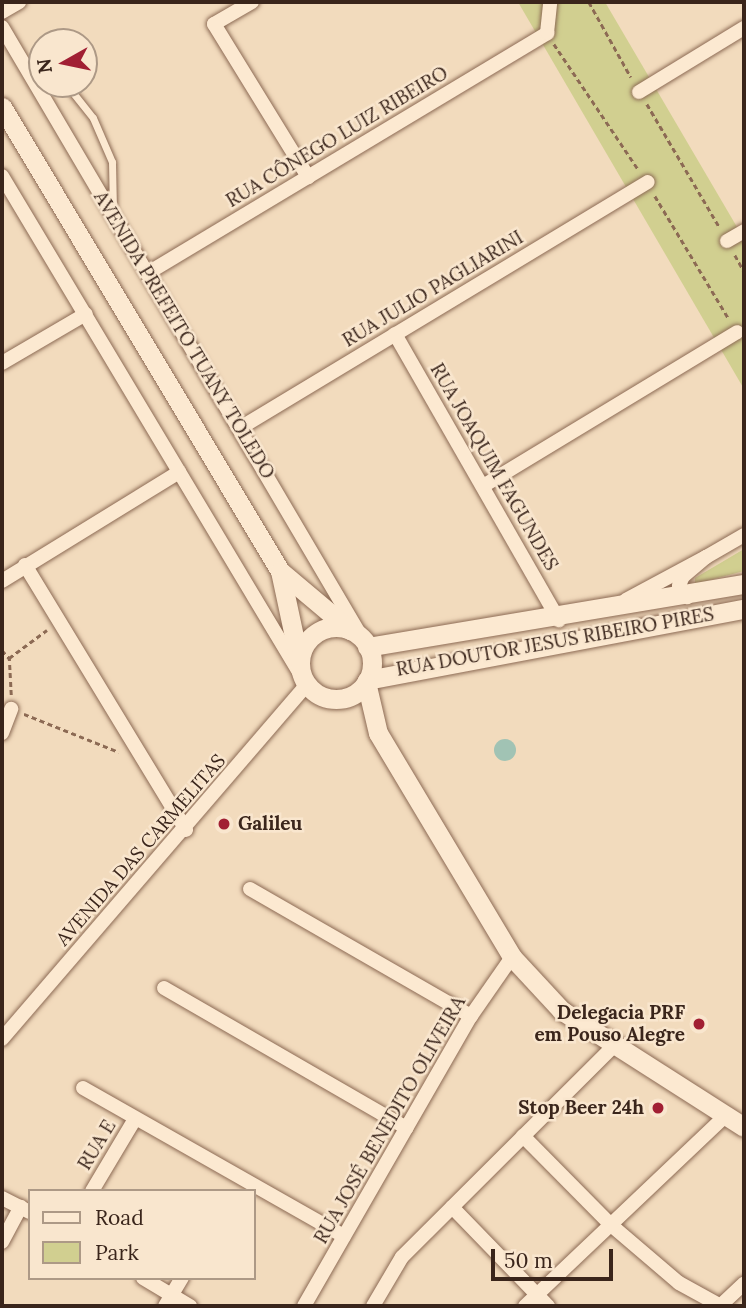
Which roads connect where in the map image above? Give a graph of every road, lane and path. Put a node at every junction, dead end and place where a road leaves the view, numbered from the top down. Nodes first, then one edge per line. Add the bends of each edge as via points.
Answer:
1 (19, 2) edge
2 (252, 2) edge
3 (550, 2) edge
4 (590, 2) edge
5 (2, 12) edge
6 (2, 27) edge
7 (744, 28) edge
8 (23, 63) junction
9 (28, 65) edge
10 (639, 92) junction
11 (77, 98) edge
12 (2, 107) edge
13 (2, 176) edge
14 (308, 177) junction
15 (647, 182) dead end
16 (113, 214) junction
17 (744, 231) edge
18 (727, 242) junction
19 (744, 271) edge
20 (148, 273) junction
21 (86, 314) junction
22 (737, 332) dead end
23 (395, 334) junction
24 (2, 363) edge
25 (240, 428) junction
26 (179, 472) junction
27 (483, 486) junction
28 (744, 535) edge
29 (706, 557) junction
30 (25, 565) junction
31 (280, 571) junction
32 (2, 581) edge
33 (744, 584) edge
34 (687, 597) junction
35 (744, 609) edge
36 (602, 612) junction
37 (559, 620) junction
38 (61, 621) junction
39 (362, 641) junction
40 (2, 650) edge
41 (9, 658) junction
42 (304, 677) junction
43 (366, 681) junction
44 (338, 699) junction
45 (11, 709) junction
46 (2, 733) edge
47 (378, 733) junction
48 (142, 761) junction
49 (186, 830) junction
50 (250, 889) dead end
51 (512, 957) junction
52 (164, 988) dead end
53 (471, 1016) junction
54 (2, 1040) edge
55 (613, 1047) junction
56 (83, 1088) dead end
57 (725, 1116) junction
58 (135, 1119) junction
59 (744, 1127) edge
60 (406, 1128) junction
61 (523, 1136) junction
62 (238, 1185) edge
63 (93, 1189) edge
64 (256, 1194) edge
65 (2, 1198) edge
66 (452, 1207) junction
67 (25, 1209) edge
68 (611, 1225) junction
69 (344, 1236) junction
70 (2, 1242) edge
71 (145, 1280) edge
72 (180, 1280) edge
73 (744, 1284) edge
74 (537, 1295) junction
75 (168, 1301) edge
76 (190, 1306) edge
77 (304, 1306) edge
78 (373, 1306) edge
79 (525, 1306) edge
80 (548, 1306) edge
81 (720, 1306) edge

1 - 5 street
2 - 14 street via 214,24
3 - 14 street, RUA CÔNEGO LUIZ RIBEIRO via 547,33
4 - 10 path
6 - 8 street, AVENIDA PREFEITO TUANY TOLEDO
7 - 10 street
8 - 9 lane
8 - 16 street, AVENIDA PREFEITO TUANY TOLEDO
10 - 18 path
11 - 16 lane via 93,118 112,162
12 - 31 main road, AVENIDA PREFEITO TUANY TOLEDO
13 - 21 street
14 - 20 street, RUA CÔNEGO LUIZ RIBEIRO
15 - 23 street, RUA JULIO PAGLIARINI
16 - 20 street, AVENIDA PREFEITO TUANY TOLEDO
17 - 18 street
18 - 19 path
20 - 25 street, AVENIDA PREFEITO TUANY TOLEDO
21 - 24 street
21 - 26 street
22 - 27 street
23 - 25 street, RUA JULIO PAGLIARINI
23 - 27 street, RUA JOAQUIM FAGUNDES
25 - 39 street, AVENIDA PREFEITO TUANY TOLEDO
26 - 30 street
26 - 42 street
27 - 37 street, RUA JOAQUIM FAGUNDES
28 - 29 street, RUA DOUTOR JESUS RIBEIRO PIRES
29 - 34 street, RUA DOUTOR JESUS RIBEIRO PIRES via 683,576 679,586
29 - 36 street, RUA DOUTOR JESUS RIBEIRO PIRES
30 - 32 street
30 - 38 street
31 - 39 main road, AVENIDA PREFEITO TUANY TOLEDO
31 - 42 main road, AVENIDA PREFEITO TUANY TOLEDO
33 - 34 main road, RUA DOUTOR JESUS RIBEIRO PIRES
34 - 36 main road, RUA DOUTOR JESUS RIBEIRO PIRES
35 - 43 main road, RUA DOUTOR JESUS RIBEIRO PIRES
36 - 37 main road, RUA DOUTOR JESUS RIBEIRO PIRES
37 - 39 main road, RUA DOUTOR JESUS RIBEIRO PIRES
38 - 41 path
38 - 48 street
39 - 42 main road via 336,627 318,632
39 - 43 main road
40 - 41 path
41 - 45 path
42 - 44 main road
42 - 49 street, AVENIDA DAS CARMELITAS
43 - 44 main road
43 - 47 main road
44 - 47 main road
45 - 46 street
45 - 48 path
47 - 51 main road
48 - 49 street
49 - 54 street, AVENIDA DAS CARMELITAS
50 - 53 street
51 - 53 street, RUA JOSÉ BENEDITO OLIVEIRA
51 - 55 main road via 561,1010
52 - 60 street
53 - 60 street, RUA JOSÉ BENEDITO OLIVEIRA
55 - 57 main road
55 - 61 street
56 - 58 street
57 - 59 main road
57 - 68 street
58 - 62 street
58 - 63 street, RUA E
60 - 69 street, RUA JOSÉ BENEDITO OLIVEIRA
61 - 66 street
61 - 68 street
64 - 69 street
65 - 67 street
66 - 74 street
66 - 78 street via 402,1256
67 - 70 street
68 - 74 street
68 - 81 street via 679,1283
69 - 77 street, RUA JOSÉ BENEDITO OLIVEIRA
71 - 75 street
72 - 75 street
73 - 81 street
74 - 79 street
74 - 80 street
75 - 76 street

